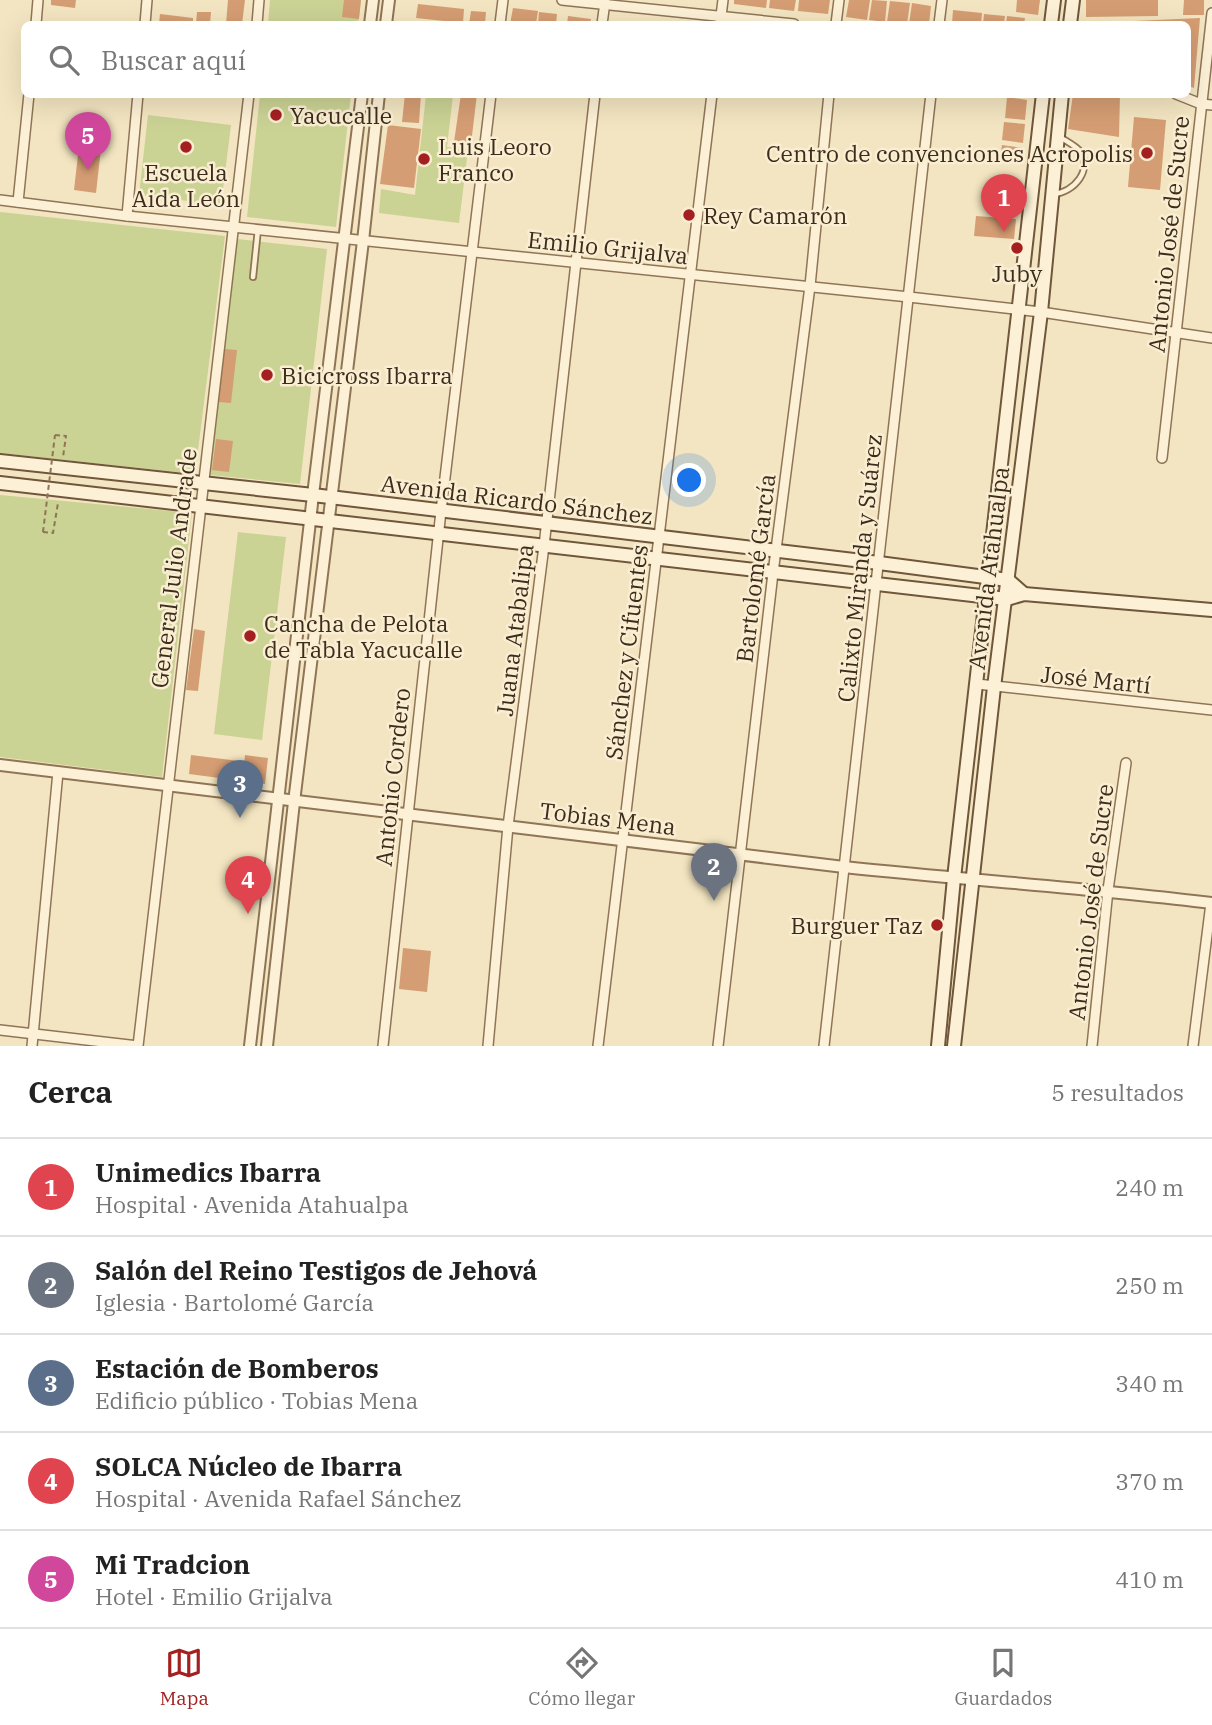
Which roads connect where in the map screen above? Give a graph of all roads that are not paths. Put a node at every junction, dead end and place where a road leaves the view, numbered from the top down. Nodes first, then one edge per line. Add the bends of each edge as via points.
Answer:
1 (38, 0) edge
2 (147, 0) edge
3 (260, 0) edge
4 (373, 0) edge
5 (389, 0) edge
6 (503, 0) edge
7 (562, 0) edge
8 (723, 0) edge
9 (839, 0) edge
10 (942, 0) edge
11 (1054, 0) edge
12 (1073, 0) edge
13 (605, 2) edge
14 (1212, 13) edge
15 (36, 21) edge
16 (145, 21) edge
17 (257, 21) edge
18 (370, 21) edge
19 (386, 21) edge
20 (500, 21) edge
21 (602, 21) edge
22 (720, 21) edge
23 (836, 21) edge
24 (939, 21) edge
25 (1051, 21) edge
26 (1070, 21) edge
27 (29, 98) edge
28 (138, 98) edge
29 (249, 98) edge
30 (362, 98) edge
31 (379, 98) edge
32 (491, 98) edge
33 (595, 98) edge
34 (712, 98) edge
35 (829, 98) edge
36 (931, 98) edge
37 (1043, 98) edge
38 (1062, 98) edge
39 (1186, 98) edge
40 (1202, 104) junction
41 (1212, 105) edge
42 (1059, 137) junction
43 (1052, 194) junction
44 (0, 200) edge
45 (18, 202) junction
46 (127, 216) junction
47 (233, 226) junction
48 (258, 229) junction
49 (345, 239) junction
50 (363, 241) junction
51 (472, 251) junction
52 (577, 263) junction
53 (691, 275) junction
54 (253, 277) dead end
55 (810, 286) junction
56 (909, 297) junction
57 (1020, 310) junction
58 (1041, 312) junction
59 (1177, 333) junction
60 (1212, 338) edge
61 (1162, 458) dead end
62 (0, 461) edge
63 (0, 483) edge
64 (202, 484) junction
65 (313, 495) junction
66 (330, 498) junction
67 (200, 504) junction
68 (441, 511) junction
69 (311, 518) junction
70 (328, 520) junction
71 (547, 524) junction
72 (438, 533) junction
73 (658, 538) junction
74 (544, 546) junction
75 (776, 552) junction
76 (657, 558) junction
77 (878, 563) junction
78 (773, 573) junction
79 (990, 578) junction
80 (1008, 580) junction
81 (876, 584) junction
82 (1024, 594) junction
83 (988, 597) junction
84 (1007, 599) junction
85 (1212, 610) edge
86 (977, 684) junction
87 (994, 687) junction
88 (1212, 710) edge
89 (1126, 763) dead end
90 (0, 765) edge
91 (58, 772) junction
92 (167, 784) junction
93 (278, 799) junction
94 (294, 802) junction
95 (408, 814) junction
96 (508, 826) junction
97 (624, 842) junction
98 (740, 855) junction
99 (844, 867) junction
100 (954, 878) junction
101 (973, 879) junction
102 (1108, 890) junction
103 (1212, 893) edge
104 (1212, 903) edge
105 (256, 985) junction
106 (274, 988) junction
107 (0, 1030) edge
108 (33, 1033) junction
109 (32, 1046) edge
110 (138, 1046) edge
111 (250, 1046) edge
112 (267, 1046) edge
113 (383, 1046) edge
114 (488, 1046) edge
115 (598, 1046) edge
116 (718, 1046) edge
117 (824, 1046) edge
118 (938, 1046) edge
119 (954, 1046) edge
120 (1092, 1046) edge
121 (1193, 1046) edge

1 - 15 street
2 - 16 street
3 - 17 street
4 - 18 street
5 - 19 street
6 - 20 street
7 - 13 street
8 - 22 street
9 - 23 street
10 - 24 street
11 - 25 main road
12 - 26 main road
13 - 21 street
13 - 22 street
14 - 40 street, Antonio José de Sucre
27 - 45 street
28 - 46 street
29 - 47 street, General Julio Andrade
30 - 49 street
31 - 50 street
32 - 51 street, Antonio Cordero
33 - 52 street, Juana Atabalipa
34 - 53 street, Sánchez y Cifuentes
35 - 55 street, Bartolomé García
36 - 56 street, Calixto Miranda y Suárez
37 - 57 main road, Avenida Atahualpa
38 - 42 main road, Avenida Atahualpa
39 - 40 street
40 - 41 street
40 - 59 street, Antonio José de Sucre
42 - 43 main road, Avenida Atahualpa
42 - 43 lane via 1077,148 1084,166 1073,187 1064,194
43 - 58 main road, Avenida Atahualpa
44 - 45 street, Emilio Grijalva
45 - 46 street, Emilio Grijalva
46 - 47 street, Emilio Grijalva
47 - 48 street, Emilio Grijalva
47 - 64 street, General Julio Andrade
48 - 49 street, Emilio Grijalva
48 - 54 lane
49 - 50 street, Emilio Grijalva
49 - 65 street
50 - 51 street, Emilio Grijalva
50 - 66 street
51 - 52 street, Emilio Grijalva
51 - 68 street, Antonio Cordero
52 - 53 street, Emilio Grijalva
52 - 71 street, Juana Atabalipa
53 - 55 street, Emilio Grijalva
53 - 73 street, Sánchez y Cifuentes
55 - 56 street, Emilio Grijalva
55 - 75 street, Bartolomé García
56 - 57 street, Emilio Grijalva
56 - 77 street, Calixto Miranda y Suárez
57 - 58 street, Emilio Grijalva
57 - 79 main road, Avenida Atahualpa
58 - 59 street, Emilio Grijalva
58 - 80 main road, Avenida Atahualpa
59 - 60 street, Emilio Grijalva
59 - 61 street, Antonio José de Sucre
62 - 64 main road, Avenida Ricardo Sánchez
63 - 67 main road, Avenida Ricardo Sánchez
64 - 65 main road, Avenida Ricardo Sánchez
64 - 67 street, General Julio Andrade
65 - 66 main road, Avenida Ricardo Sánchez
65 - 69 street
66 - 68 main road, Avenida Ricardo Sánchez
66 - 70 street
67 - 69 main road, Avenida Ricardo Sánchez
67 - 92 street, General Julio Andrade
68 - 71 main road, Avenida Ricardo Sánchez
68 - 72 street, Antonio Cordero
69 - 70 main road, Avenida Ricardo Sánchez
69 - 93 street
70 - 72 main road, Avenida Ricardo Sánchez
70 - 94 street
71 - 73 main road, Avenida Ricardo Sánchez
71 - 74 street, Juana Atabalipa
72 - 74 main road, Avenida Ricardo Sánchez
72 - 95 street, Antonio Cordero
73 - 75 main road, Avenida Ricardo Sánchez
73 - 76 street, Sánchez y Cifuentes
74 - 76 main road, Avenida Ricardo Sánchez
74 - 96 street, Juana Atabalipa
75 - 77 main road, Avenida Ricardo Sánchez
75 - 78 street, Bartolomé García
76 - 78 main road, Avenida Ricardo Sánchez
76 - 97 street, Sánchez y Cifuentes
77 - 79 main road, Avenida Ricardo Sánchez
77 - 81 street, Calixto Miranda y Suárez
78 - 81 main road, Avenida Ricardo Sánchez
78 - 98 street, Bartolomé García
79 - 80 main road, Avenida Ricardo Sánchez
79 - 83 main road, Avenida Atahualpa
80 - 82 main road
80 - 84 main road, Avenida Atahualpa
81 - 83 main road, Avenida Ricardo Sánchez
81 - 99 street, Calixto Miranda y Suárez
82 - 84 main road, Avenida Ricardo Sánchez
82 - 85 main road, Avenida Ricardo Sánchez
83 - 84 main road, Avenida Ricardo Sánchez
83 - 86 main road, Avenida Atahualpa
84 - 87 main road, Avenida Atahualpa
86 - 87 street, José Martí
86 - 100 main road, Avenida Atahualpa
87 - 88 street, José Martí
87 - 101 main road, Avenida Atahualpa
89 - 102 street, Antonio José de Sucre
90 - 91 street, Tobias Mena
91 - 92 street, Tobias Mena
91 - 108 street
92 - 93 street, Tobias Mena
92 - 110 street, General Julio Andrade
93 - 94 street, Tobias Mena
93 - 105 street
94 - 95 street, Tobias Mena
94 - 106 street
95 - 96 street, Tobias Mena
95 - 113 street, Antonio Cordero
96 - 97 street, Tobias Mena
96 - 114 street, Juana Atabalipa
97 - 98 street, Tobias Mena
97 - 115 street, Sánchez y Cifuentes
98 - 99 street, Tobias Mena
98 - 116 street, Bartolomé García
99 - 100 street, Tobias Mena
99 - 117 street, Calixto Miranda y Suárez
100 - 101 street, Tobias Mena
100 - 118 main road, Avenida Atahualpa
101 - 102 street, Tobias Mena
101 - 119 main road, Avenida Atahualpa
102 - 104 street, Tobias Mena
102 - 120 street, Antonio José de Sucre
103 - 104 street
104 - 121 street
105 - 106 street
105 - 111 street
106 - 112 street
107 - 108 street
108 - 109 street
108 - 110 street

